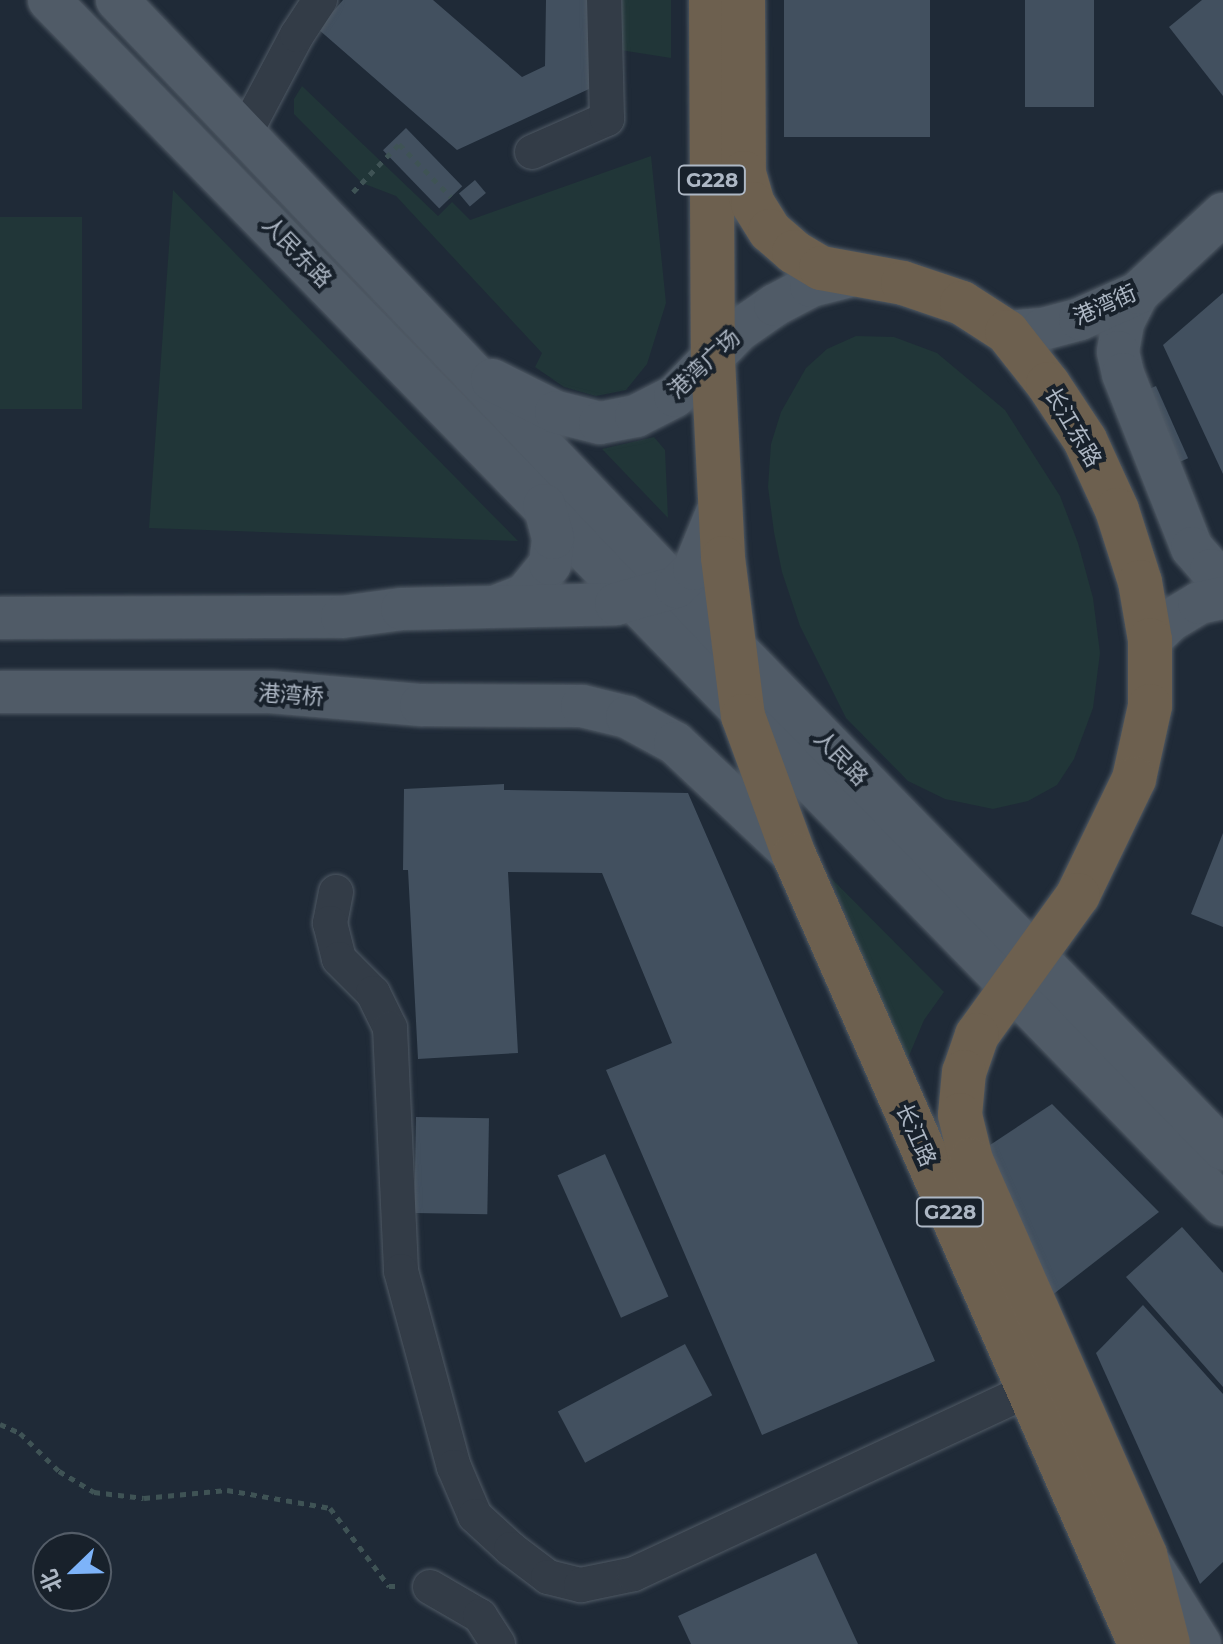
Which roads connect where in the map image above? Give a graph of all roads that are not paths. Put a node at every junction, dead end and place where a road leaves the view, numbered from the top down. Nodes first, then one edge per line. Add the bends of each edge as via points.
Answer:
1 (49, 0) edge
2 (117, 0) edge
3 (320, 0) edge
4 (604, 0) edge
5 (711, 0) edge
6 (743, 0) edge
7 (244, 135) junction
8 (532, 152) dead end
9 (1223, 214) edge
10 (854, 275) junction
11 (1138, 293) junction
12 (1007, 332) junction
13 (713, 360) junction
14 (463, 364) junction
15 (544, 505) junction
16 (720, 505) junction
17 (1223, 578) edge
18 (676, 587) junction
19 (1223, 598) edge
20 (635, 600) junction
21 (493, 608) junction
22 (0, 618) edge
23 (1150, 640) junction
24 (731, 644) junction
25 (0, 692) edge
26 (743, 716) junction
27 (794, 855) junction
28 (336, 892) dead end
29 (1078, 895) junction
30 (1020, 972) junction
31 (1074, 1027) junction
32 (1223, 1149) edge
33 (1223, 1205) edge
34 (1029, 1390) junction
35 (1126, 1562) junction
36 (430, 1587) road end
37 (498, 1644) edge
38 (1114, 1644) edge
39 (1140, 1644) edge
40 (1168, 1644) edge
41 (1200, 1644) edge

1 - 15 main road, 人民东路
2 - 7 main road, 人民东路
3 - 7 street
4 - 8 street via 607,119
5 - 13 highway, G228
6 - 10 highway, 长江东路 / G228 via 744,173 753,204 770,231 794,252 821,268
7 - 14 main road, 人民东路
9 - 11 main road, 港湾街
10 - 12 highway, 长江东路 / G228 via 903,283 962,303
10 - 13 main road, 港湾广场 via 811,286 775,305 739,330
11 - 12 main road, 港湾街 via 1080,319
11 - 17 main road via 1123,323 1118,352 1123,374 1192,548
12 - 23 highway, 长江东路 / G228 via 1085,440 1117,510 1140,582
13 - 14 main road, 港湾广场 via 675,396 636,416 600,423 556,412
13 - 16 highway, G228
14 - 18 main road, 人民路
15 - 20 main road, 人民路
15 - 21 main road via 553,538 550,564 525,595
16 - 18 main road via 694,569
16 - 24 highway, G228
18 - 20 main road
18 - 24 main road, 人民路
19 - 23 main road via 1190,609
20 - 21 main road
20 - 26 main road, 人民路
21 - 22 main road via 402,609 342,617
23 - 29 highway, 长江东路 / G228 via 1150,706 1134,779
24 - 26 highway, G228
24 - 30 main road, 人民路
25 - 27 main road, 港湾桥 via 271,692 421,705 582,706 627,717 675,743
26 - 27 highway, 长江路 / G228
26 - 30 main road, 人民路
27 - 34 highway, 长江路 / G228
28 - 34 street via 330,923 339,959 373,993 390,1028 401,1271 454,1467 475,1516 548,1577 581,1585 634,1574
29 - 30 highway, 长江东路 / G228
29 - 31 main road via 1069,923
30 - 31 main road, 人民路
30 - 35 highway, 长江路 / G228 via 977,1035 964,1072 960,1115
31 - 32 main road, 人民路
31 - 33 main road, 人民路
34 - 35 highway, 长江路 / G228
35 - 38 main road, 长江路
35 - 39 highway, G228
35 - 40 highway, G228
35 - 41 main road
36 - 37 street via 480,1616

